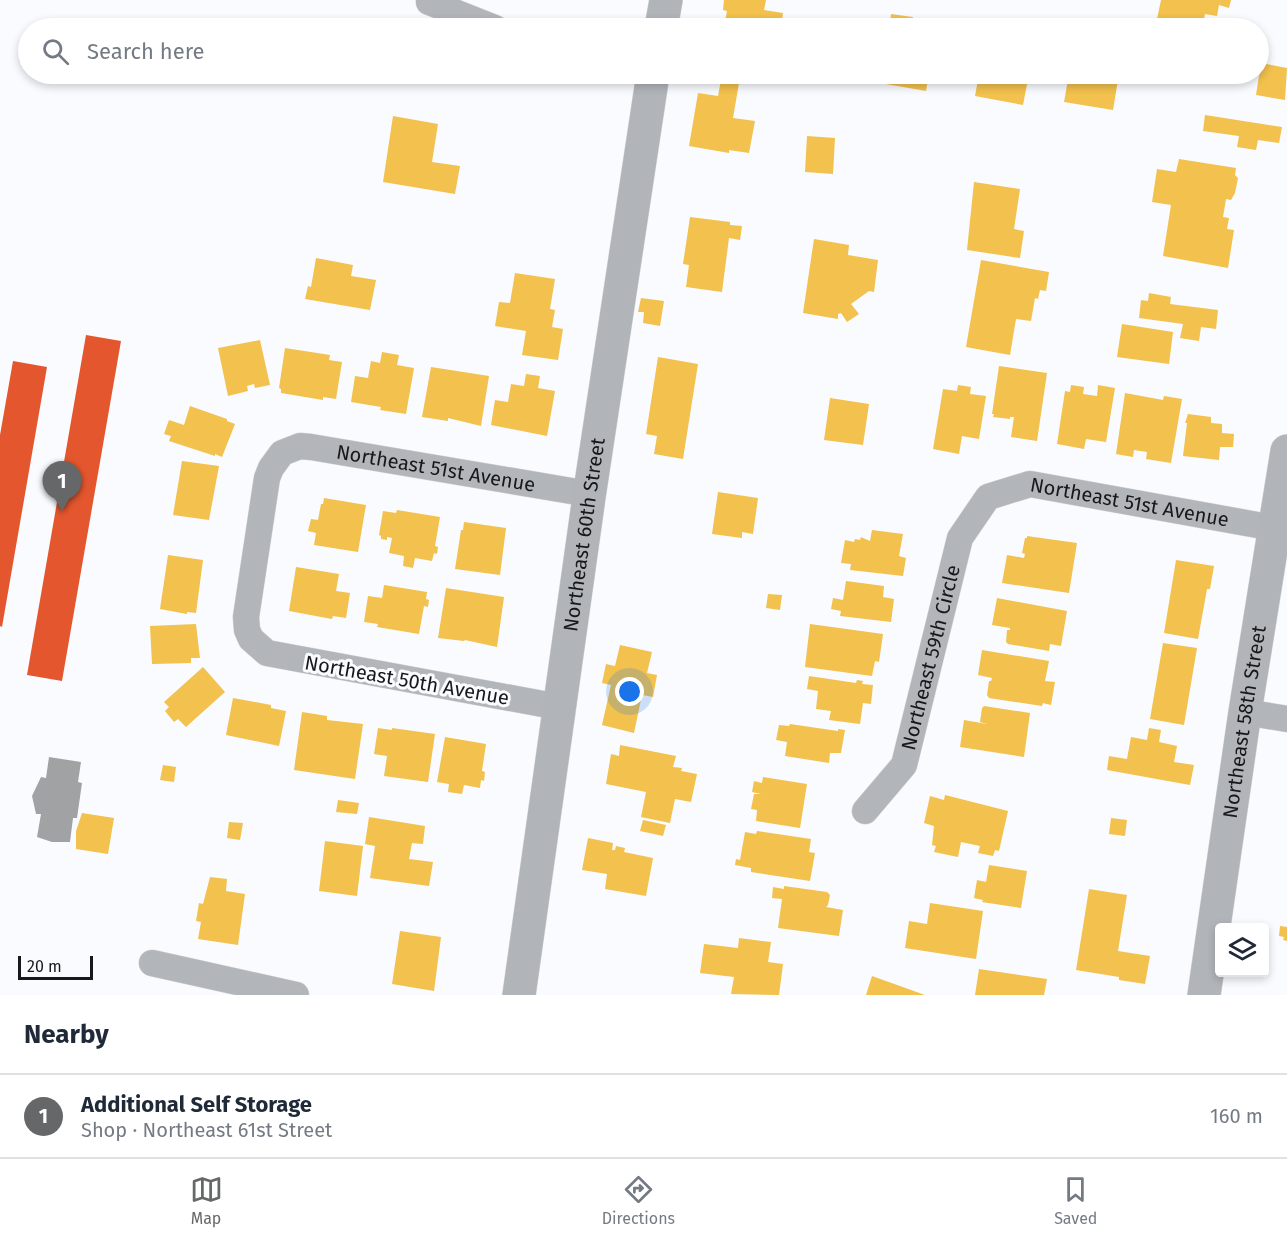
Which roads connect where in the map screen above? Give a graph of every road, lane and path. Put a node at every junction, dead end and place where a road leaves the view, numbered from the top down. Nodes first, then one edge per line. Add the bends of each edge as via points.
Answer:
1 (666, 0) edge
2 (429, 2) dead end
3 (470, 18) edge
4 (663, 18) edge
5 (651, 84) edge
6 (1287, 451) edge
7 (589, 494) junction
8 (988, 497) joint
9 (1274, 528) junction
10 (258, 646) joint
11 (559, 707) junction
12 (1245, 712) junction
13 (1287, 719) edge
14 (865, 811) dead end
15 (152, 963) dead end
16 (296, 995) edge
17 (519, 995) edge
18 (1203, 995) edge

1 - 4 street
2 - 3 street
5 - 7 street, Northeast 60th Street
6 - 9 street, Northeast 58th Street
7 - 10 street, Northeast 51st Avenue via 312,447 300,446 282,453 267,478 248,603 247,630
7 - 11 street, Northeast 60th Street
8 - 9 street, Northeast 51st Avenue via 1030,484
8 - 14 street, Northeast 59th Circle via 960,538 904,765
9 - 12 street, Northeast 58th Street
10 - 11 street, Northeast 50th Avenue via 279,657
11 - 17 street, Northeast 60th Street
12 - 13 street
12 - 18 street, Northeast 58th Street
15 - 16 street

